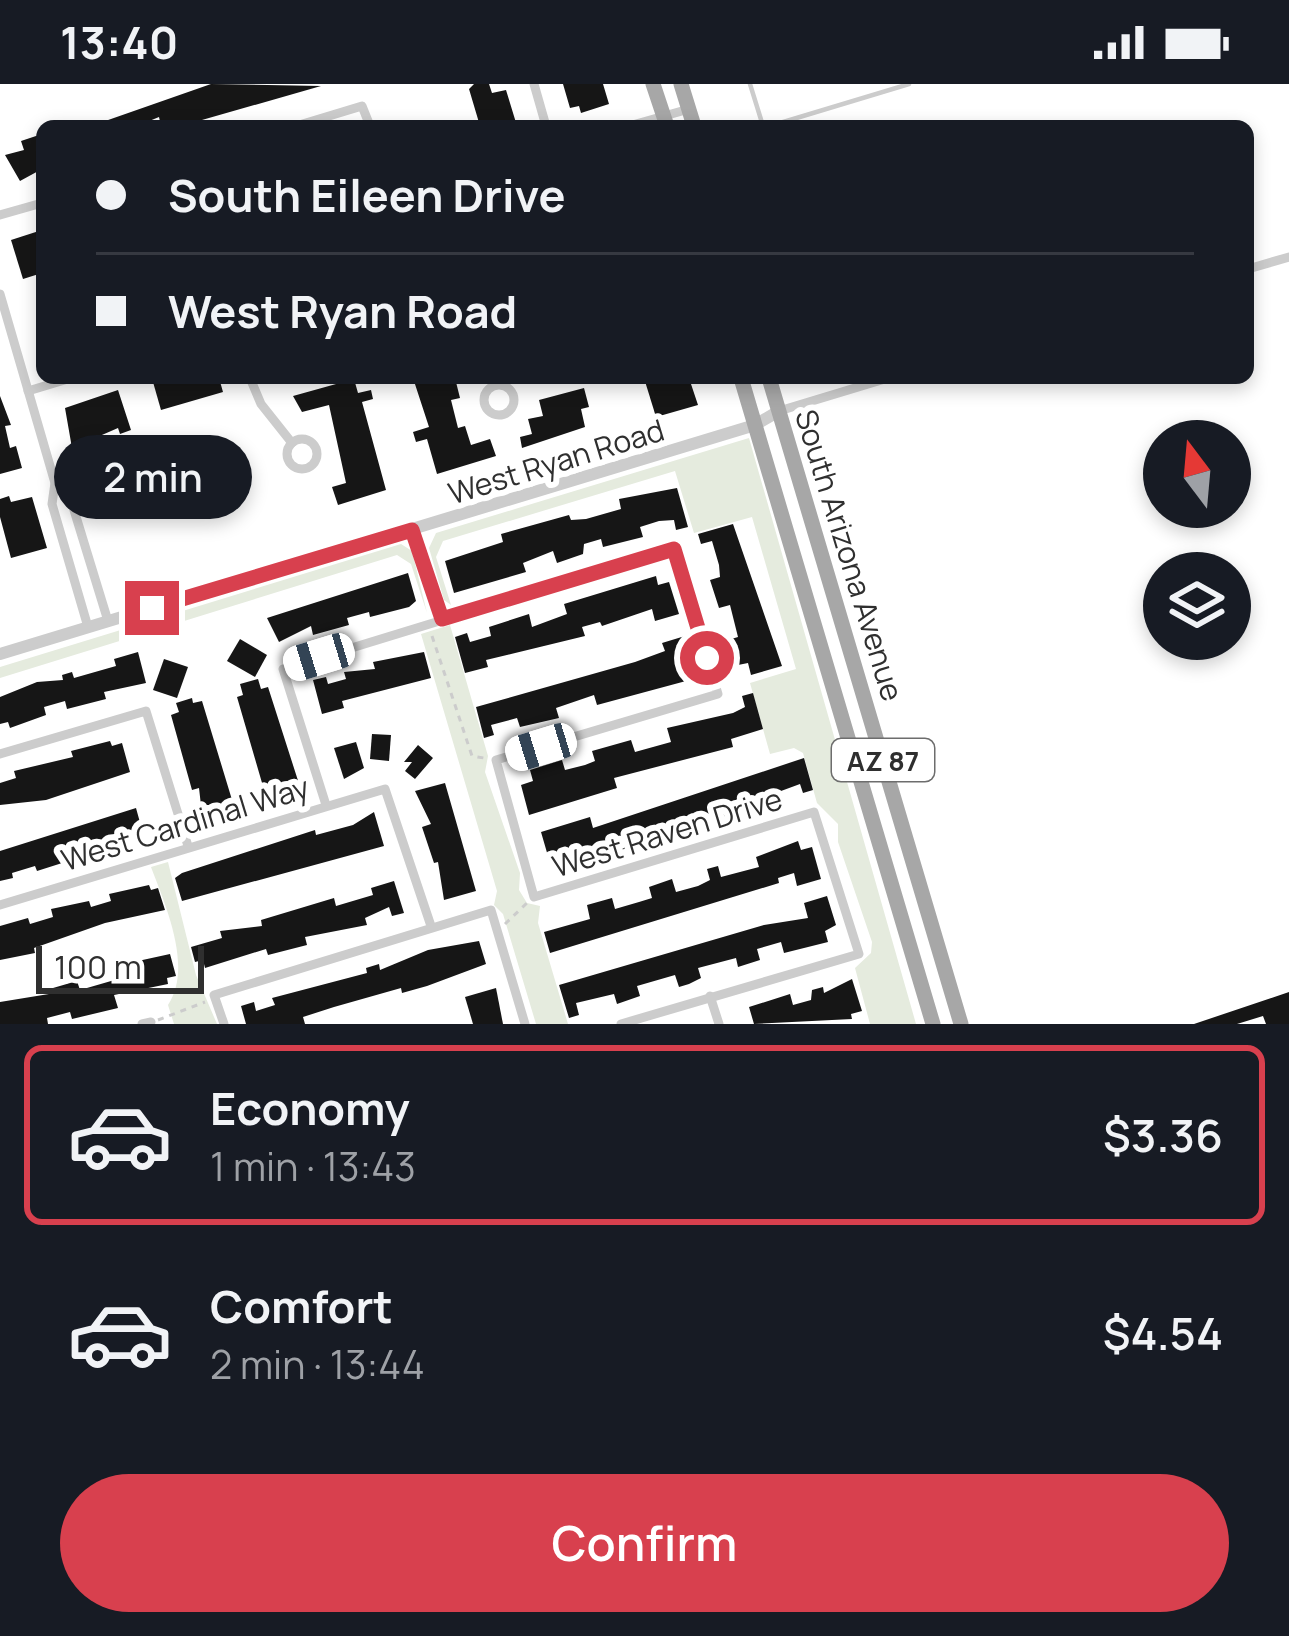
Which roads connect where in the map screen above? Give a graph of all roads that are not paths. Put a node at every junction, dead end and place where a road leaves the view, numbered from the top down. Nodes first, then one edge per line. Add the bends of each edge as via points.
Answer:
1 (534, 84) edge
2 (653, 84) edge
3 (681, 84) edge
4 (750, 84) edge
5 (908, 84) edge
6 (692, 118) edge
7 (316, 120) edge
8 (368, 120) edge
9 (543, 120) edge
10 (667, 120) edge
11 (764, 120) edge
12 (786, 120) edge
13 (36, 205) edge
14 (0, 215) edge
15 (1289, 257) edge
16 (1254, 267) edge
17 (0, 294) edge
18 (51, 384) edge
19 (253, 384) edge
20 (743, 384) edge
21 (771, 384) edge
22 (868, 384) edge
23 (28, 391) junction
24 (779, 411) junction
25 (755, 425) junction
26 (292, 442) dead end
27 (55, 483) junction
28 (412, 530) junction
29 (442, 619) junction
30 (108, 621) junction
31 (88, 627) junction
32 (0, 654) edge
33 (0, 754) edge
34 (326, 805) junction
35 (188, 846) junction
36 (0, 905) edge
37 (430, 926) junction
38 (710, 996) junction
39 (224, 1024) edge
40 (525, 1024) edge
41 (621, 1024) edge
42 (718, 1024) edge
43 (933, 1024) edge
44 (961, 1024) edge

1 - 9 street
2 - 10 main road
3 - 6 main road
4 - 11 lane
5 - 12 lane
7 - 8 street via 362,106
13 - 14 street
15 - 16 street
17 - 23 street
18 - 23 street
19 - 26 street
20 - 25 main road, South Arizona Avenue / AZ 87
21 - 24 main road, South Arizona Avenue / AZ 87
22 - 24 street
23 - 27 street
24 - 25 street, West Ryan Road
24 - 44 main road, South Arizona Avenue / AZ 87
25 - 28 street, West Ryan Road
25 - 43 main road, South Arizona Avenue / AZ 87
27 - 30 street via 70,496
27 - 31 street via 52,504
28 - 29 street
28 - 30 street, West Ryan Road
29 - 34 street via 283,668
29 - 38 street, West Raven Drive via 674,549 718,694 496,760 534,897 814,812 859,954
30 - 31 street, West Ryan Road
31 - 32 street, West Ryan Road
33 - 35 street via 146,710
34 - 35 street, West Cardinal Way
34 - 37 street, West Cardinal Way via 386,789
35 - 36 street, West Cardinal Way
37 - 39 street via 214,995
37 - 40 street via 491,910
38 - 41 street
38 - 42 street

